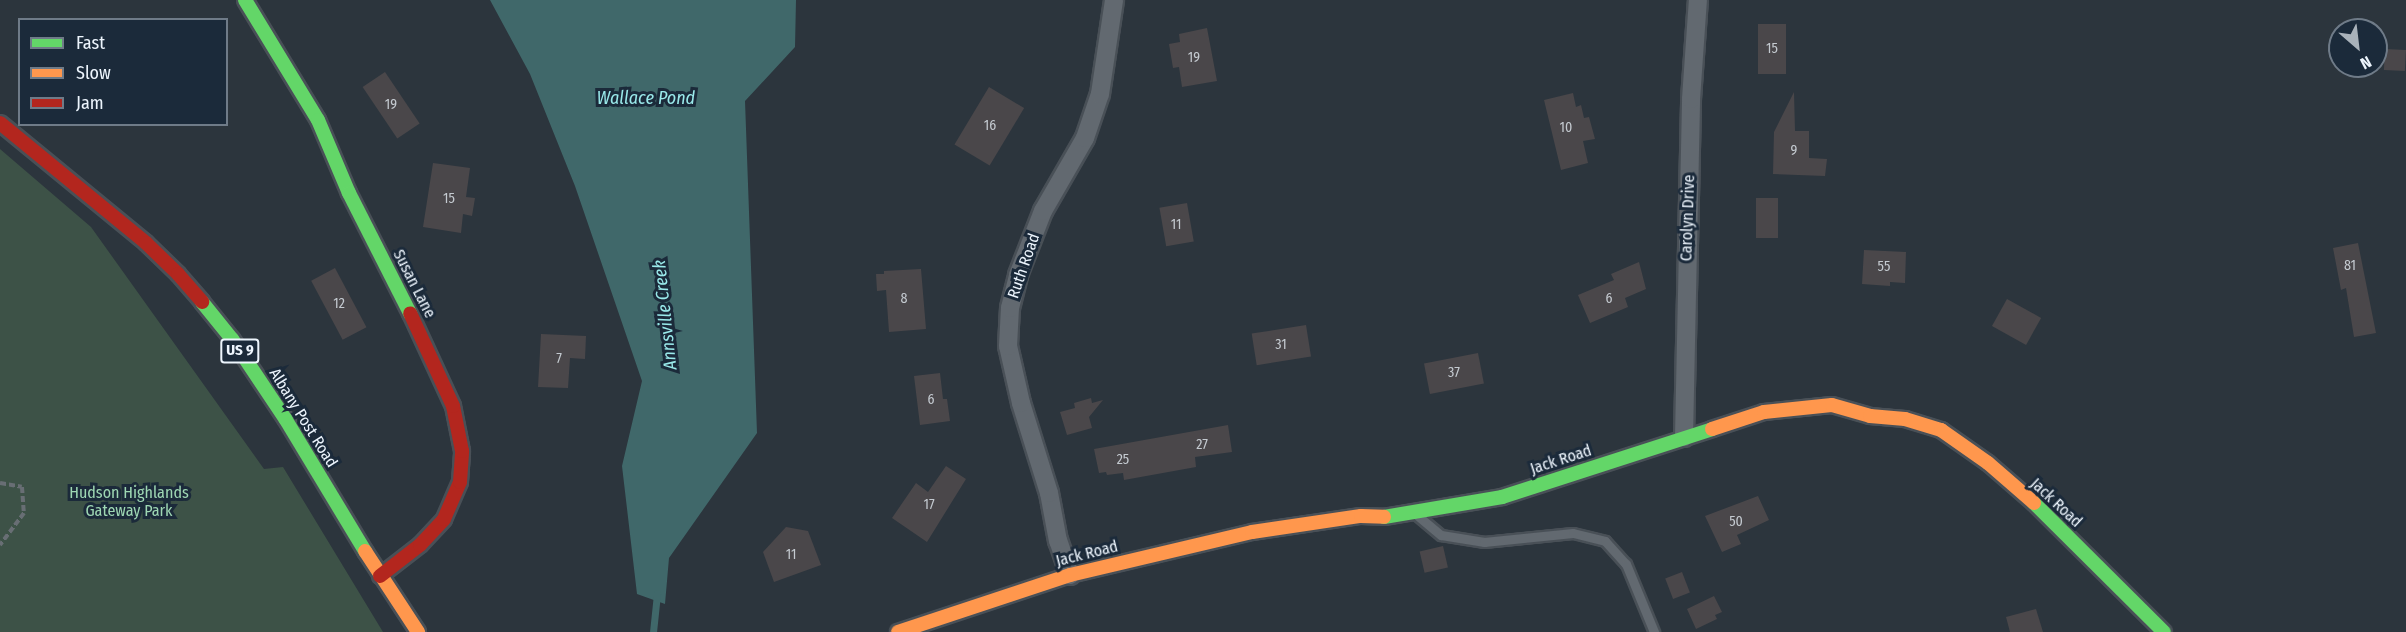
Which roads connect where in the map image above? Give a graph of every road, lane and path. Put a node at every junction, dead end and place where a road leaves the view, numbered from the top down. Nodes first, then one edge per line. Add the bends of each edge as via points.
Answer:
1 (245, 0) edge
2 (1113, 0) edge
3 (1698, 0) edge
4 (0, 123) edge
5 (1684, 437) junction
6 (0, 483) edge
7 (1414, 512) junction
8 (0, 545) edge
9 (1070, 575) junction
10 (380, 576) junction
11 (418, 632) edge
12 (898, 632) edge
13 (1654, 632) edge
14 (2164, 632) edge

1 - 10 main road, Susan Lane via 318,120 349,193 432,356 453,406 462,451 460,482 444,519 420,545
2 - 9 street, Ruth Road via 1100,94 1085,138 1043,211 1018,275 1010,308 1008,346
3 - 5 street, Carolyn Drive via 1691,99
4 - 10 main road, Albany Post Road / US 9 via 112,213 178,274 232,339
5 - 7 main road, Jack Road via 1502,497
5 - 14 main road, Jack Road via 1764,412 1832,405 1941,430 1988,463 2050,518
6 - 8 path via 22,487 24,513
7 - 9 main road, Jack Road via 1251,532
7 - 13 lane via 1441,535 1484,542 1573,533 1605,541 1626,564
9 - 12 main road, Jack Road
10 - 11 main road, Albany Post Road / US 9

